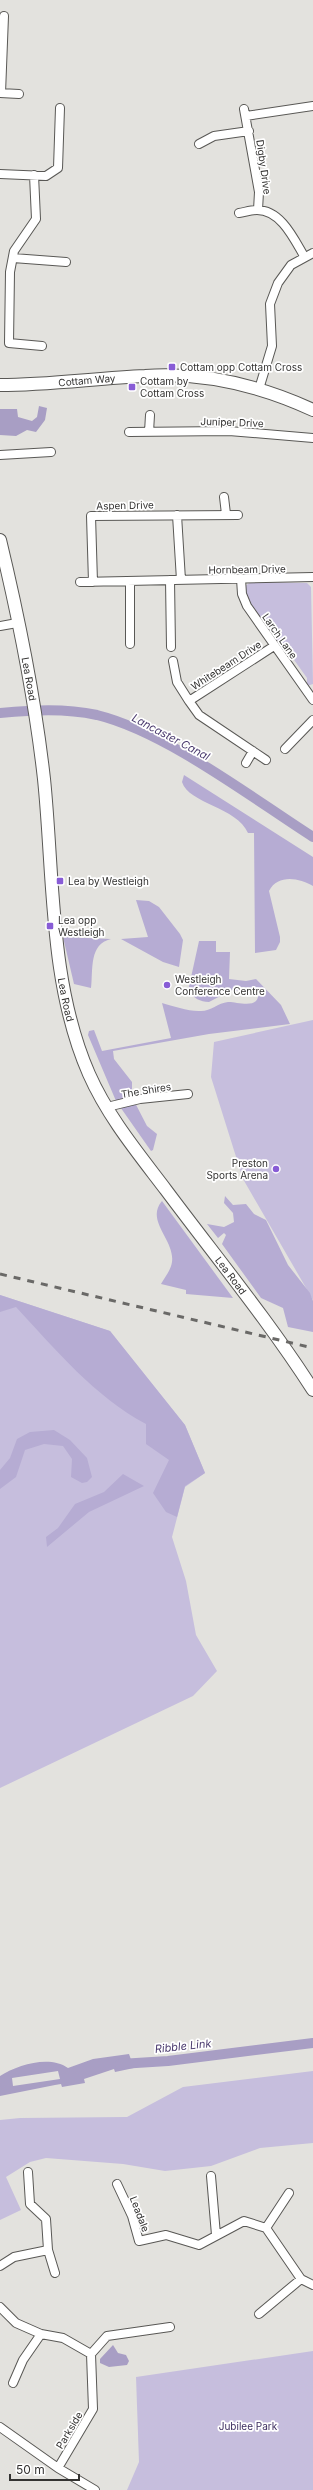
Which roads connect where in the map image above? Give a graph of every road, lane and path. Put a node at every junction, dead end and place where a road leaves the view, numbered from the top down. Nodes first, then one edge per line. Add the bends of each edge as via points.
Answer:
1 (4, 16) dead end
2 (1, 93) edge
3 (19, 94) dead end
4 (313, 106) edge
5 (60, 108) dead end
6 (249, 131) junction
7 (199, 144) dead end
8 (0, 174) edge
9 (34, 175) junction
10 (258, 210) junction
11 (239, 213) dead end
12 (313, 253) edge
13 (304, 256) junction
14 (13, 258) junction
15 (66, 262) dead end
16 (42, 346) dead end
17 (0, 385) edge
18 (259, 388) junction
19 (313, 410) edge
20 (150, 415) dead end
21 (129, 432) dead end
22 (149, 432) junction
23 (313, 438) edge
24 (51, 452) dead end
25 (0, 454) edge
26 (224, 496) dead end
27 (226, 514) junction
28 (177, 515) junction
29 (238, 515) dead end
30 (0, 540) edge
31 (313, 577) edge
32 (241, 579) junction
33 (170, 580) junction
34 (181, 580) junction
35 (130, 581) junction
36 (80, 582) dead end
37 (93, 582) junction
38 (17, 624) junction
39 (0, 626) edge
40 (130, 644) dead end
41 (274, 646) junction
42 (171, 647) dead end
43 (172, 661) dead end
44 (313, 700) edge
45 (190, 701) junction
46 (313, 720) edge
47 (285, 749) dead end
48 (253, 751) junction
49 (266, 760) dead end
50 (246, 763) dead end
51 (188, 1094) dead end
52 (107, 1107) junction
53 (313, 1390) edge
54 (28, 2172) dead end
55 (211, 2176) dead end
56 (117, 2184) dead end
57 (289, 2193) dead end
58 (266, 2228) junction
59 (216, 2234) junction
60 (48, 2250) junction
61 (0, 2266) edge
62 (55, 2273) dead end
63 (301, 2279) junction
64 (313, 2285) edge
65 (0, 2307) edge
66 (258, 2314) dead end
67 (170, 2327) dead end
68 (41, 2334) junction
69 (90, 2354) junction
70 (13, 2383) dead end
71 (0, 2427) edge
72 (58, 2468) junction
73 (95, 2490) edge

1 - 2 street
2 - 3 street
4 - 6 street, Digby Drive via 245,112
5 - 9 street via 58,168 46,176
6 - 7 street via 214,136
6 - 10 street, Digby Drive via 250,150 259,192
8 - 9 street
9 - 14 street via 36,219 14,251
10 - 11 street
10 - 13 street via 273,215 291,233
12 - 13 street
13 - 18 street via 291,265 278,283 270,304 272,346
14 - 15 street
14 - 16 street via 8,343
17 - 18 street, Cottam Way via 170,376 217,380
18 - 19 street, Cottam Way
20 - 22 street
21 - 22 street, Juniper Drive
22 - 23 street, Juniper Drive via 229,431
24 - 25 street
26 - 27 street
27 - 28 street, Aspen Drive
27 - 29 street, Aspen Drive
28 - 34 street
28 - 37 street, Aspen Drive via 92,516
30 - 38 street, Lea Road
31 - 32 street, Hornbeam Drive
32 - 34 street, Hornbeam Drive
32 - 41 street, Larch Lane via 242,594 247,606
33 - 34 street, Hornbeam Drive
33 - 35 street, Hornbeam Drive
33 - 42 street
35 - 37 street, Hornbeam Drive
35 - 40 street
36 - 37 street, Hornbeam Drive
38 - 39 street
38 - 52 street, Lea Road via 37,724 60,978 89,1073
41 - 44 street, Larch Lane
41 - 45 street, Whitebeam Drive
43 - 45 street, Whitebeam Drive via 177,682
45 - 48 street, Whitebeam Drive via 199,715
46 - 47 street
48 - 49 street, Whitebeam Drive
48 - 50 street
51 - 52 street, The Shires via 140,1099
52 - 53 street, Lea Road via 122,1132 265,1319
54 - 60 street via 30,2204 46,2219
55 - 59 street
56 - 59 street, Leadale via 132,2216 139,2241 166,2235 199,2245
57 - 58 street
58 - 59 street, Leadale via 244,2221
58 - 63 street
60 - 61 street via 14,2257
60 - 62 street
63 - 64 street
63 - 66 street
65 - 68 street via 16,2323
67 - 69 street via 107,2336
68 - 69 street via 63,2338
68 - 70 street via 23,2360
69 - 72 street, Parkside via 93,2408
71 - 72 street
72 - 73 street

